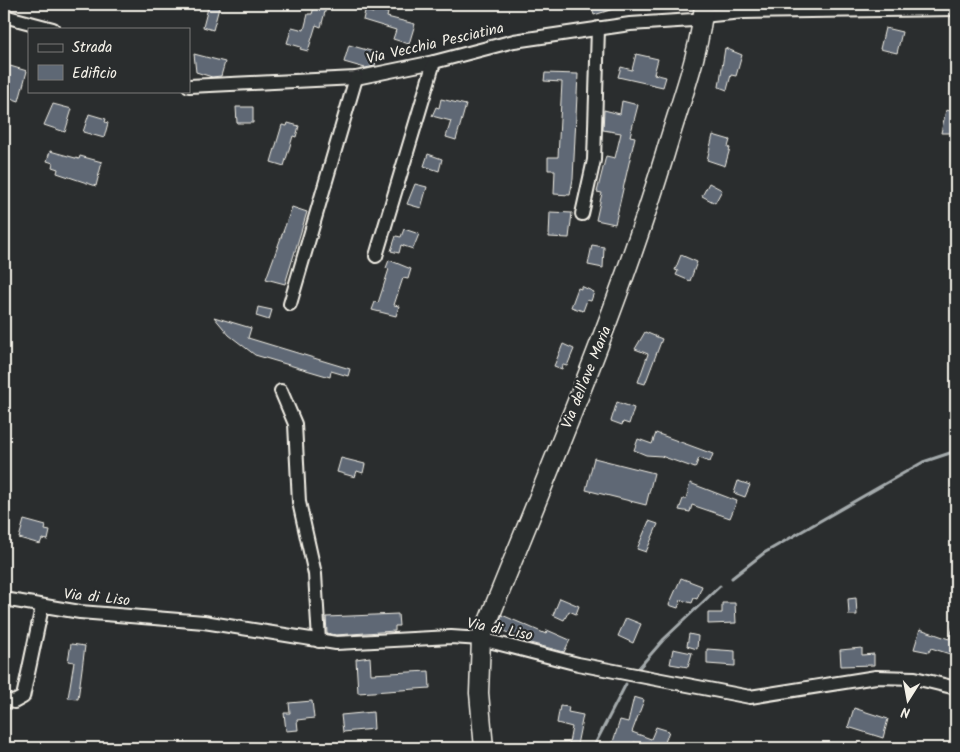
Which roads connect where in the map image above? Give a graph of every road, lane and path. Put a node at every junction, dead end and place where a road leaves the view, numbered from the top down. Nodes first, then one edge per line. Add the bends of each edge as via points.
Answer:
1 (830, 7) edge
2 (956, 9) edge
3 (704, 11) edge
4 (4, 16) edge
5 (49, 28) edge
6 (598, 28) junction
7 (434, 62) junction
8 (356, 78) junction
9 (190, 86) edge
10 (582, 214) dead end
11 (376, 256) dead end
12 (290, 304) dead end
13 (281, 391) dead end
14 (4, 600) edge
15 (42, 607) junction
16 (481, 639) junction
17 (319, 641) junction
18 (956, 688) edge
19 (4, 700) edge
20 (484, 748) edge

1 - 2 street, Via Vecchia Pesciatina
1 - 3 street, Via Vecchia Pesciatina
3 - 6 street, Via Vecchia Pesciatina
3 - 16 street, Via dell'ave Maria via 679,107 626,275
4 - 5 street
6 - 7 street, Via Vecchia Pesciatina via 514,41
6 - 10 street via 594,160
7 - 8 street, Via Vecchia Pesciatina
7 - 11 street
8 - 9 street, Via Vecchia Pesciatina
8 - 12 street
13 - 17 street via 295,424 299,502 315,574
14 - 15 street, Via di Liso
15 - 17 street, Via di Liso via 204,622
15 - 19 street via 23,697 14,702
16 - 17 street, Via di Liso
16 - 18 street, Via di Liso via 578,664 750,698 876,677 915,678
16 - 20 street, Via dell'ave Maria via 479,693

